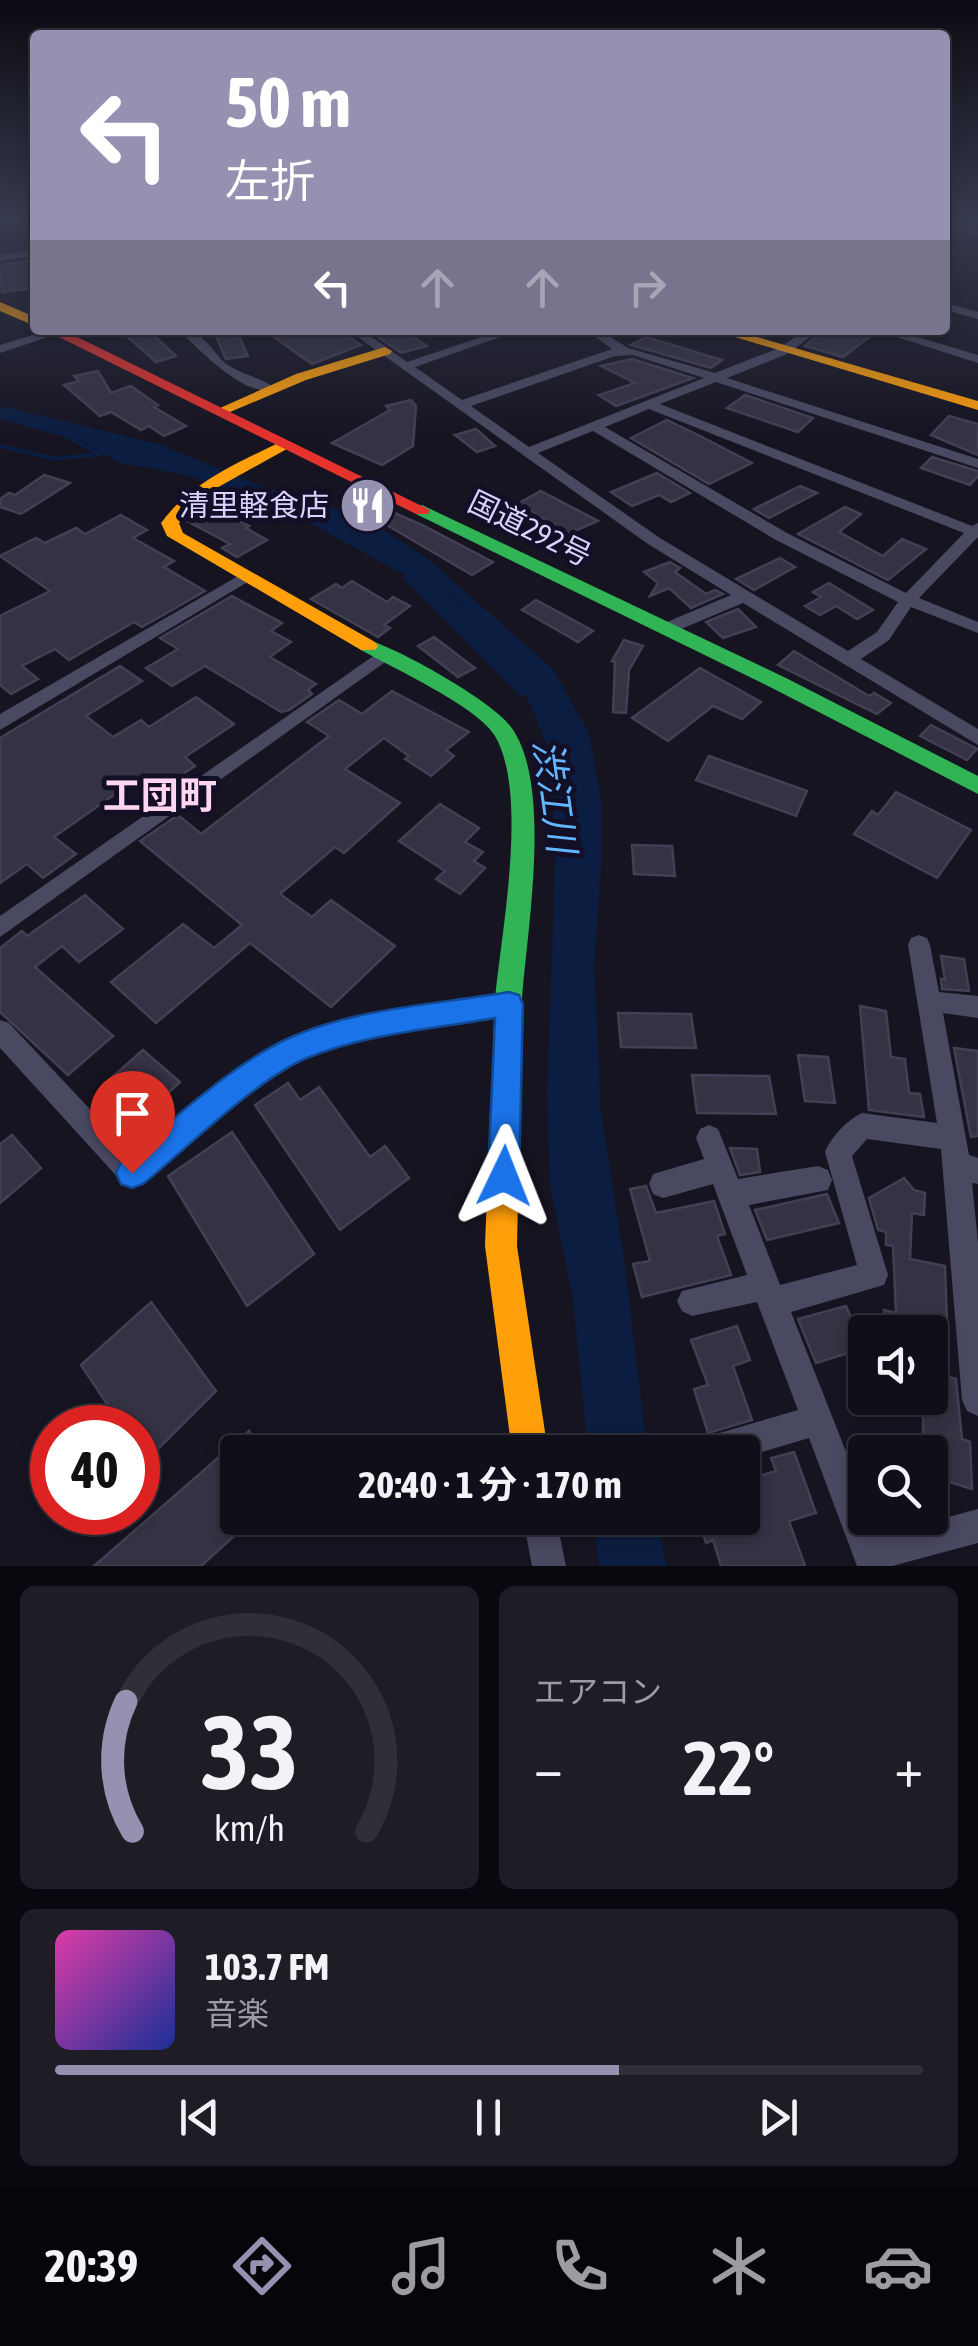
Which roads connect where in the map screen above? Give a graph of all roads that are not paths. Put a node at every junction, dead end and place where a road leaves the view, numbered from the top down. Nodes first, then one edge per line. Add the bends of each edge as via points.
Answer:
1 (0, 306) edge
2 (950, 308) edge
3 (978, 316) edge
4 (30, 319) edge
5 (36, 335) edge
6 (64, 335) edge
7 (194, 335) edge
8 (499, 335) edge
9 (604, 335) edge
10 (734, 335) edge
11 (807, 335) edge
12 (898, 335) edge
13 (384, 341) edge
14 (0, 348) edge
15 (783, 351) junction
16 (626, 352) junction
17 (978, 358) edge
18 (406, 366) junction
19 (715, 378) junction
20 (269, 388) junction
21 (648, 404) junction
22 (461, 406) junction
23 (978, 406) edge
24 (218, 412) junction
25 (594, 426) junction
26 (286, 445) junction
27 (526, 453) junction
28 (978, 464) edge
29 (976, 530) edge
30 (245, 577) junction
31 (742, 597) junction
32 (906, 602) junction
33 (668, 628) junction
34 (978, 628) edge
35 (382, 656) junction
36 (847, 660) junction
37 (0, 723) edge
38 (978, 738) edge
39 (978, 786) edge
40 (0, 928) edge
41 (919, 945) dead end
42 (929, 1001) junction
43 (509, 1004) junction
44 (978, 1007) edge
45 (0, 1031) edge
46 (709, 1138) dead end
47 (962, 1158) edge
48 (818, 1180) dead end
49 (726, 1181) junction
50 (662, 1184) dead end
51 (769, 1294) junction
52 (692, 1301) dead end
53 (978, 1400) edge
54 (818, 1420) junction
55 (528, 1435) edge
56 (760, 1437) edge
57 (978, 1526) edge
58 (543, 1535) edge
59 (872, 1560) edge
60 (549, 1566) edge

1 - 4 main road, 国道292号
2 - 3 street
5 - 14 street
6 - 24 main road, 国道292号
7 - 20 street via 222,367
8 - 18 street
9 - 16 street
10 - 15 main road
11 - 15 street
12 - 17 street
13 - 18 street
13 - 20 main road
15 - 19 street
15 - 23 main road
16 - 19 street
16 - 22 street
18 - 22 street
19 - 21 street
19 - 28 street
20 - 24 main road
21 - 25 street
21 - 29 street
22 - 27 street
24 - 26 main road, 国道292号
25 - 27 street
25 - 32 street via 844,573
26 - 30 main road via 202,490 172,515 171,529 182,541
26 - 33 main road, 国道292号
27 - 31 street
29 - 32 street
30 - 35 main road
30 - 37 street
31 - 33 street
31 - 36 street
32 - 34 street
32 - 36 street via 883,636
33 - 39 main road, 国道292号
35 - 40 street
35 - 43 main road via 473,706 502,729 512,752 523,835
36 - 38 street
41 - 42 street
42 - 44 street
42 - 47 street
43 - 45 street via 297,1048 132,1173
43 - 55 main road via 501,1246
46 - 49 street
47 - 51 street via 862,1126 838,1152 874,1275
47 - 53 street
48 - 49 street
49 - 50 street
49 - 51 street
51 - 52 street
51 - 54 street
54 - 56 street
54 - 59 street
57 - 59 street
58 - 60 street

